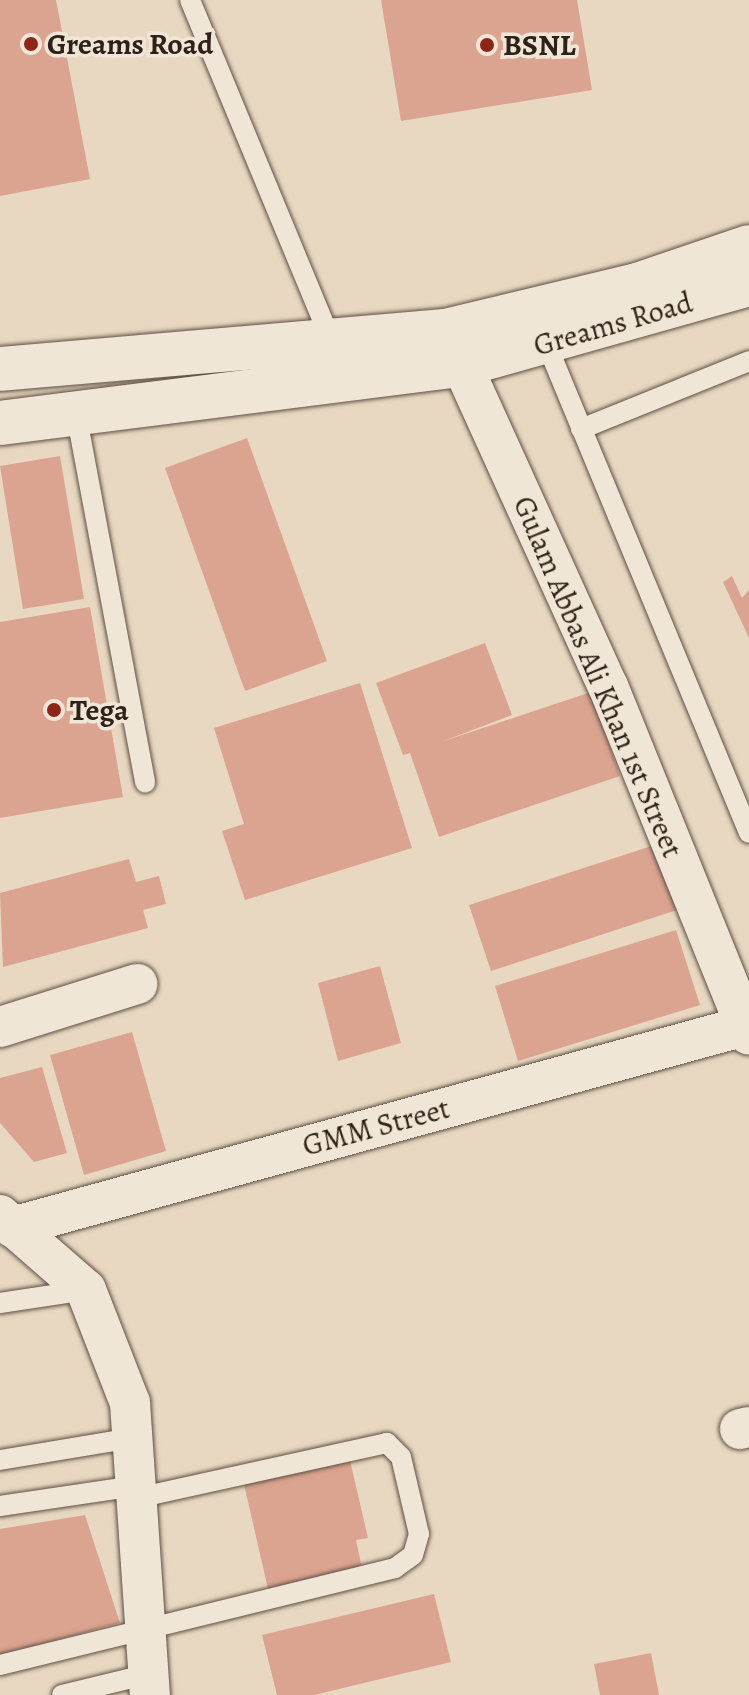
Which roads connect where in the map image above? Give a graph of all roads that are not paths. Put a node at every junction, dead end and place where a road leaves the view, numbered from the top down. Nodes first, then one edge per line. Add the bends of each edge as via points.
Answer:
1 (190, 0) edge
2 (748, 275) edge
3 (330, 338) junction
4 (547, 345) junction
5 (454, 348) junction
6 (749, 361) edge
7 (0, 369) edge
8 (76, 413) junction
9 (0, 423) edge
10 (581, 429) junction
11 (145, 783) dead end
12 (749, 833) edge
13 (137, 984) dead end
14 (0, 1027) edge
15 (745, 1031) edge
16 (6, 1221) edge
17 (86, 1290) junction
18 (0, 1303) edge
19 (133, 1438) junction
20 (0, 1460) edge
21 (136, 1492) junction
22 (0, 1506) edge
23 (145, 1627) junction
24 (0, 1665) edge
25 (150, 1685) edge
26 (74, 1694) edge

1 - 3 lane
2 - 4 street, Greams Road
2 - 5 street, Greams Road via 637,285
3 - 5 street, Greams Road
3 - 7 street, Greams Road
4 - 5 street, Greams Road
4 - 10 lane
5 - 8 street, Greams Road
5 - 15 street, Gulam Abbas Ali Khan 1st Street via 608,686
6 - 10 lane
8 - 9 street, Greams Road
8 - 11 lane
10 - 12 lane
13 - 14 street
15 - 16 street, GMM Street
16 - 17 street
17 - 18 lane
17 - 19 street via 130,1403
19 - 20 lane
19 - 21 street
21 - 22 lane
21 - 23 street
21 - 23 lane via 387,1443 401,1457 419,1534 413,1555 395,1568
23 - 24 lane
23 - 25 street
25 - 26 lane

